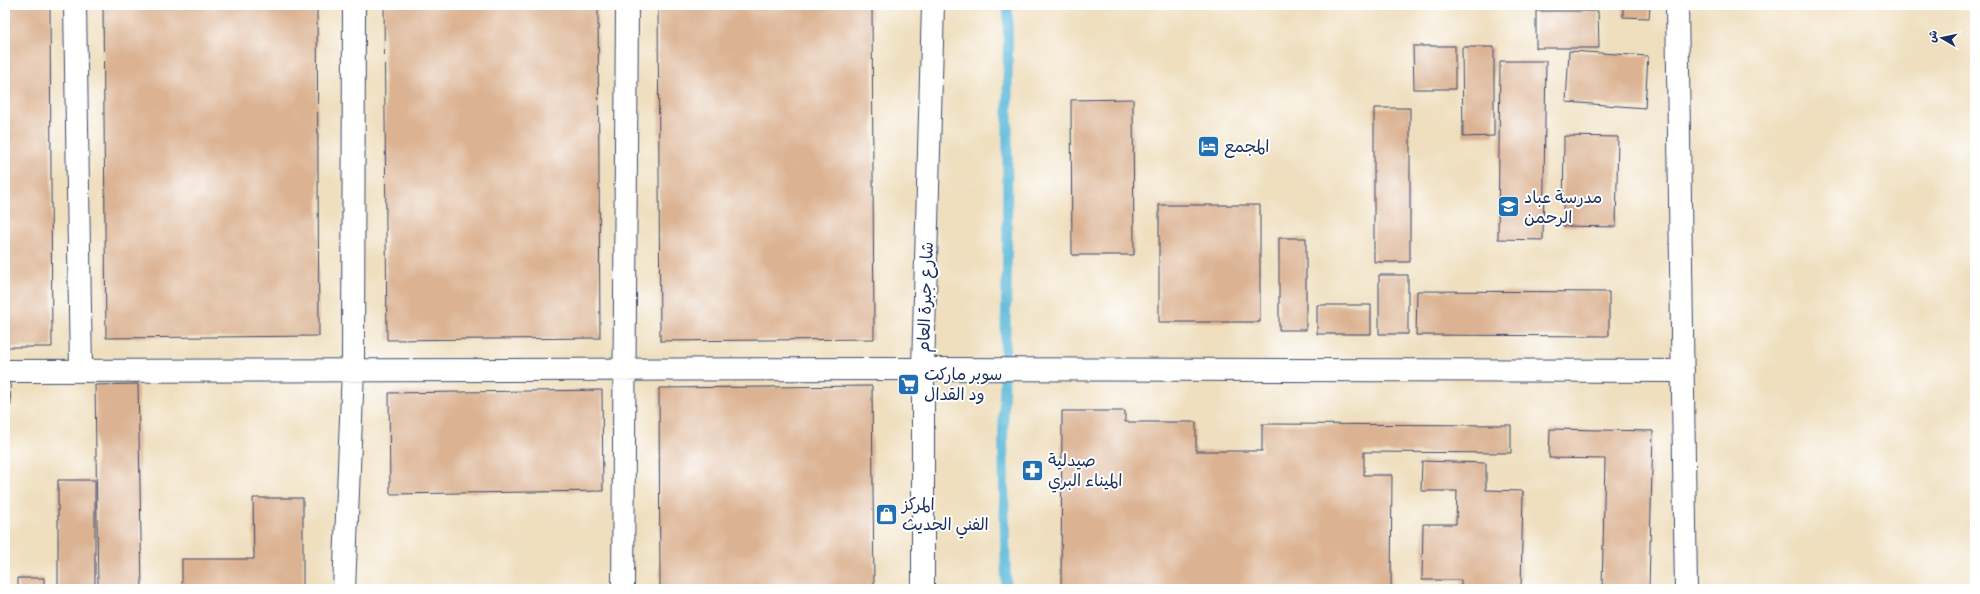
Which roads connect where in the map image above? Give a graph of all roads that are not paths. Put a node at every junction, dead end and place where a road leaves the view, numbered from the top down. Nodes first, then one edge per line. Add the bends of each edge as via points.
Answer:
1 (75, 5) edge
2 (354, 5) edge
3 (627, 5) edge
4 (933, 5) edge
5 (1677, 5) edge
6 (923, 369) junction
7 (353, 370) junction
8 (624, 370) junction
9 (5, 371) edge
10 (81, 371) junction
11 (1683, 371) junction
12 (344, 589) edge
13 (623, 589) edge
14 (923, 589) edge
15 (1686, 589) edge

1 - 10 street
2 - 7 street
3 - 8 street
4 - 6 street, شارع جبرة العام
5 - 11 street
6 - 8 street
6 - 11 street
6 - 14 street, شارع جبرة العام
7 - 8 street
7 - 10 street
7 - 12 street
8 - 13 street
9 - 10 street
11 - 15 street

